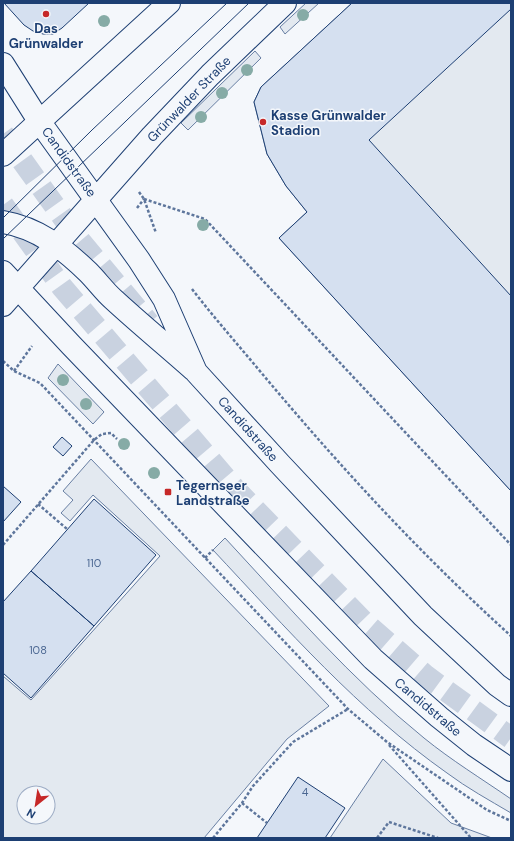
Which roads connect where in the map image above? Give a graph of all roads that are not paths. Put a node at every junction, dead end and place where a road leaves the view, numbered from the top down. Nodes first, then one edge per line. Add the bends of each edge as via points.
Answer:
1 (169, 3) edge
2 (285, 3) edge
3 (3, 64) edge
4 (39, 121) junction
5 (3, 155) edge
6 (97, 199) junction
7 (3, 222) edge
8 (57, 244) junction
9 (3, 272) edge
10 (17, 289) junction
11 (3, 305) edge
12 (196, 372) junction
13 (511, 695) edge
14 (511, 770) edge

1 - 4 main road
2 - 6 main road, Grünwalder Straße via 205,80
3 - 4 main road
4 - 5 main road
4 - 6 main road, Candidstraße
6 - 8 main road
6 - 12 main road, Candidstraße via 164,299
7 - 8 main road via 17,224
8 - 10 main road
8 - 12 main road via 111,297
9 - 10 main road, Candidstraße
10 - 11 main road
10 - 14 main road, Candidstraße via 373,659 439,717
12 - 13 main road, Candidstraße via 423,616

